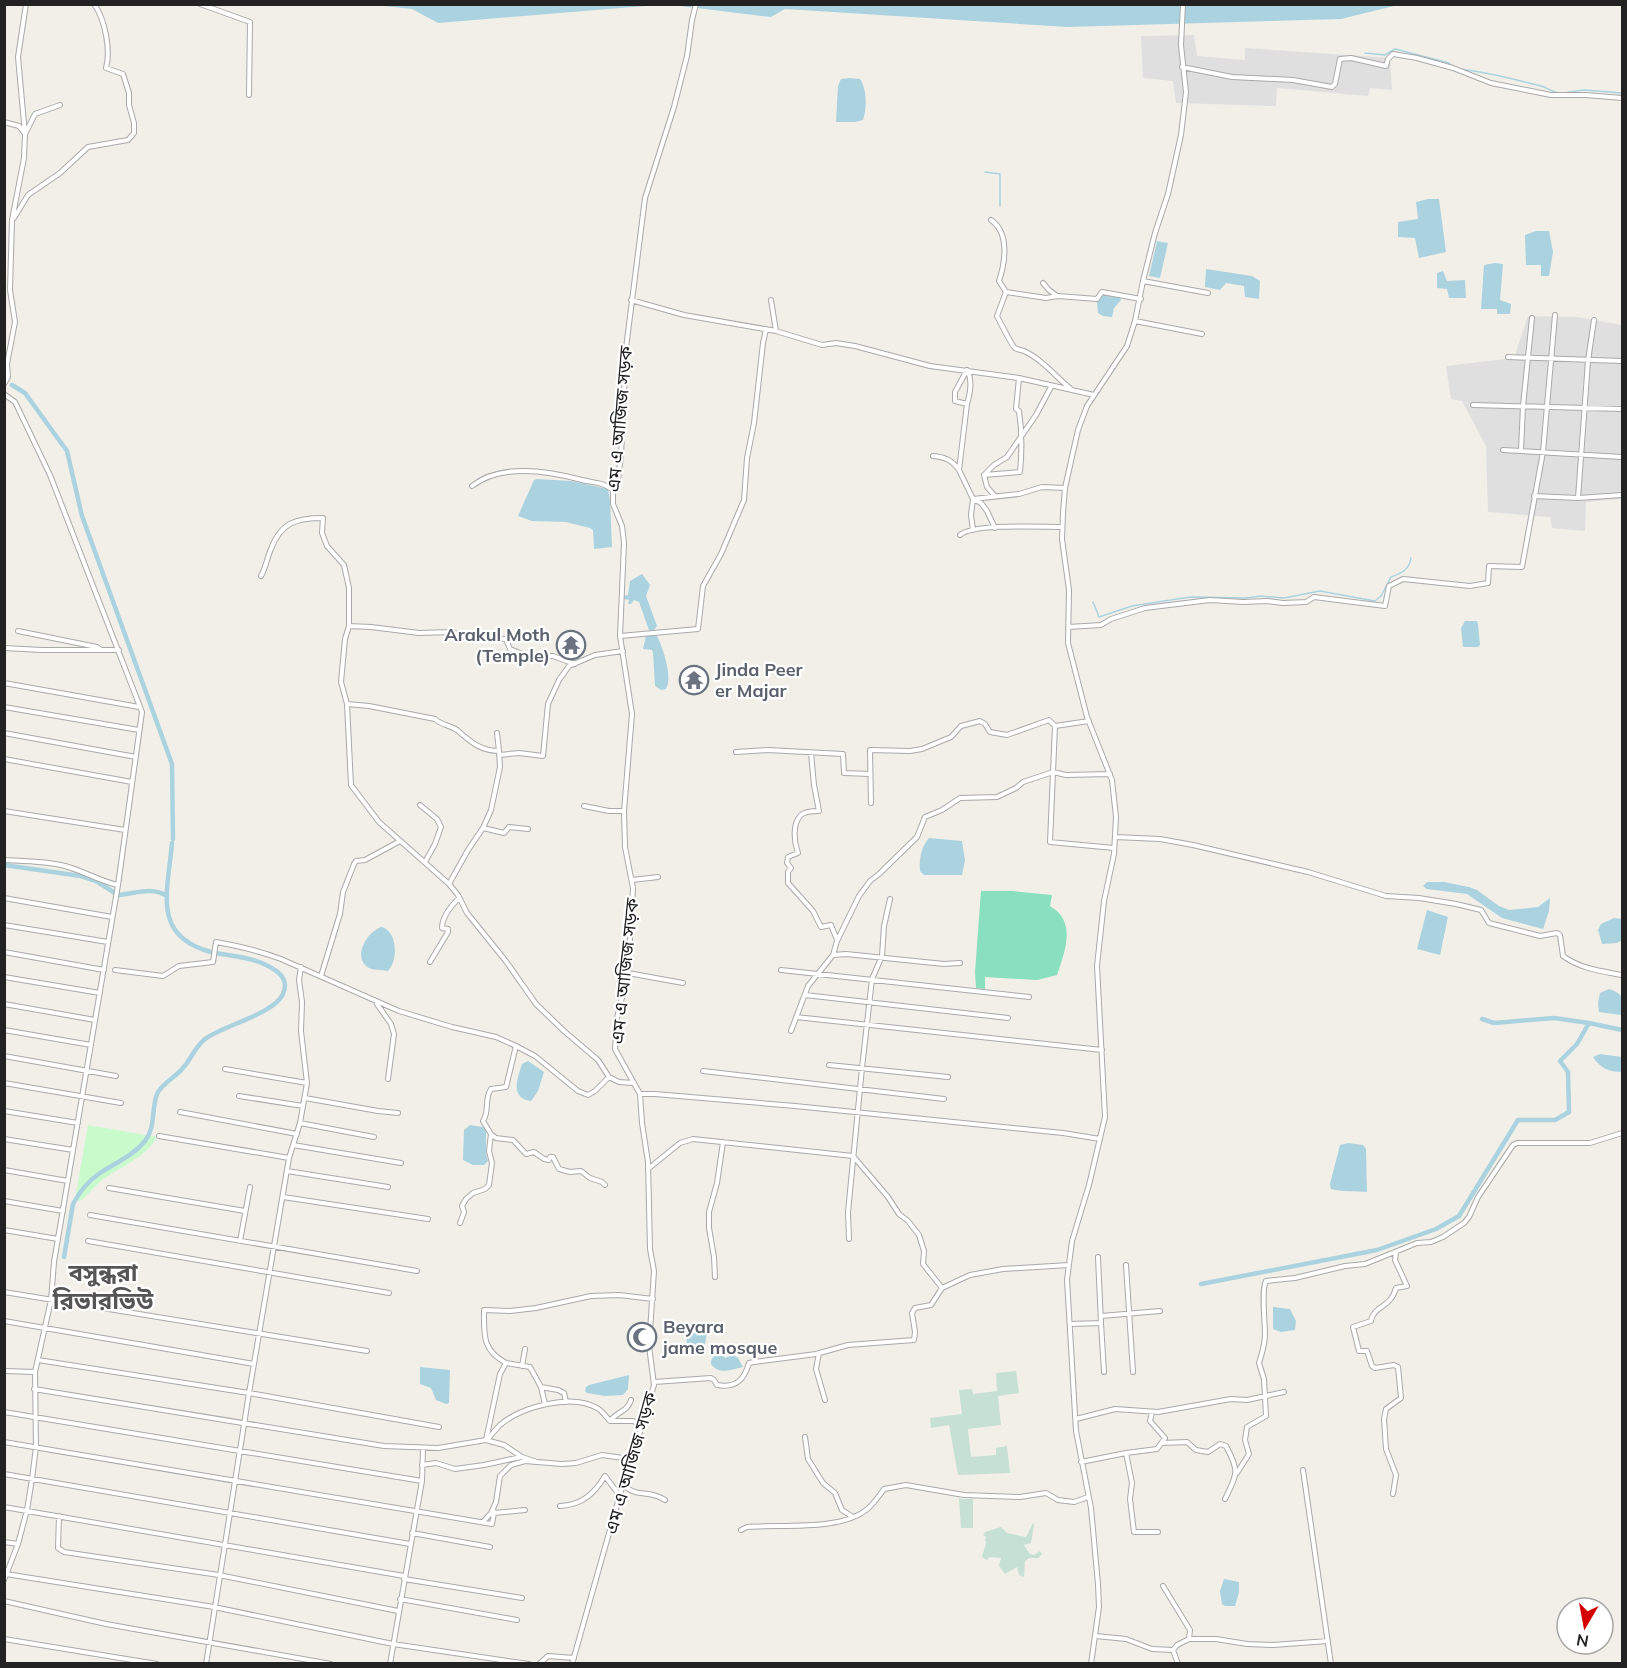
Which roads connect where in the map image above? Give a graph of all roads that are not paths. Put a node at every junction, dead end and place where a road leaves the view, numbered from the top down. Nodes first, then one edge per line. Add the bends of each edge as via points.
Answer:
1 (26, 4) edge
2 (94, 4) edge
3 (200, 4) edge
4 (696, 4) edge
5 (1183, 4) edge
6 (1182, 67) junction
7 (249, 94) dead end
8 (1623, 98) edge
9 (60, 105) dead end
10 (4, 122) edge
11 (25, 134) junction
12 (12, 220) junction
13 (991, 220) dead end
14 (1143, 281) junction
15 (1043, 283) dead end
16 (1006, 292) junction
17 (1208, 293) dead end
18 (1058, 296) junction
19 (1141, 299) junction
20 (631, 300) junction
21 (771, 300) dead end
22 (1555, 315) dead end
23 (1532, 318) dead end
24 (1594, 320) dead end
25 (1135, 321) junction
26 (766, 329) junction
27 (776, 331) junction
28 (1202, 334) dead end
29 (1508, 357) dead end
30 (1528, 358) junction
31 (1550, 360) junction
32 (1588, 361) junction
33 (1623, 361) edge
34 (967, 370) junction
35 (1018, 378) junction
36 (4, 384) edge
37 (1051, 387) junction
38 (1073, 392) junction
39 (4, 394) edge
40 (1094, 395) junction
41 (967, 404) junction
42 (1473, 405) dead end
43 (1523, 406) junction
44 (1545, 407) junction
45 (1586, 408) junction
46 (1623, 409) edge
47 (1020, 437) junction
48 (1503, 450) dead end
49 (1521, 450) junction
50 (1543, 452) junction
51 (1582, 454) junction
52 (933, 456) dead end
53 (1623, 456) edge
54 (959, 470) junction
55 (984, 475) junction
56 (472, 486) dead end
57 (1065, 488) junction
58 (613, 490) junction
59 (1623, 495) edge
60 (995, 496) junction
61 (1534, 496) junction
62 (1578, 498) junction
63 (973, 499) junction
64 (1062, 527) junction
65 (995, 528) junction
66 (974, 530) junction
67 (960, 535) dead end
68 (261, 576) dead end
69 (349, 626) junction
70 (1068, 627) junction
71 (18, 631) dead end
72 (620, 636) junction
73 (4, 648) edge
74 (100, 649) junction
75 (119, 650) junction
76 (623, 651) junction
77 (575, 664) junction
78 (4, 683) edge
79 (347, 704) junction
80 (4, 706) edge
81 (140, 707) junction
82 (1089, 721) junction
83 (1054, 726) junction
84 (139, 730) junction
85 (4, 733) edge
86 (497, 733) dead end
87 (736, 752) dead end
88 (499, 753) junction
89 (812, 753) junction
90 (136, 757) junction
91 (4, 759) edge
92 (1053, 772) junction
93 (870, 774) junction
94 (1110, 774) junction
95 (132, 782) junction
96 (871, 803) dead end
97 (420, 805) dead end
98 (584, 806) dead end
99 (4, 811) edge
100 (624, 811) junction
101 (483, 828) junction
102 (528, 829) dead end
103 (125, 830) junction
104 (1115, 837) junction
105 (400, 841) junction
106 (1114, 848) junction
107 (4, 860) edge
108 (425, 862) junction
109 (658, 877) dead end
110 (632, 880) junction
111 (449, 884) junction
112 (118, 885) junction
113 (4, 898) edge
114 (459, 898) junction
115 (890, 899) dead end
116 (112, 917) junction
117 (4, 925) edge
118 (837, 941) junction
119 (108, 942) junction
120 (4, 952) edge
121 (833, 955) junction
122 (882, 956) junction
123 (430, 962) dead end
124 (960, 963) dead end
125 (302, 967) junction
126 (104, 970) junction
127 (115, 970) dead end
128 (781, 970) dead end
129 (628, 973) junction
130 (817, 974) junction
131 (1623, 975) edge
132 (321, 976) junction
133 (4, 977) edge
134 (872, 979) junction
135 (683, 983) dead end
136 (100, 993) junction
137 (805, 995) junction
138 (1029, 997) dead end
139 (376, 1002) junction
140 (870, 1002) junction
141 (4, 1004) edge
142 (796, 1017) junction
143 (1008, 1018) dead end
144 (95, 1020) junction
145 (868, 1024) junction
146 (4, 1030) edge
147 (791, 1031) dead end
148 (91, 1045) junction
149 (516, 1046) junction
150 (1102, 1050) junction
151 (4, 1056) edge
152 (829, 1065) dead end
153 (225, 1068) dead end
154 (862, 1068) junction
155 (87, 1070) junction
156 (703, 1071) dead end
157 (116, 1076) dead end
158 (609, 1077) junction
159 (948, 1077) dead end
160 (388, 1079) dead end
161 (4, 1083) edge
162 (307, 1083) junction
163 (633, 1083) junction
164 (860, 1090) junction
165 (640, 1094) junction
166 (82, 1096) junction
167 (240, 1096) dead end
168 (305, 1098) junction
169 (944, 1099) dead end
170 (122, 1103) dead end
171 (303, 1106) junction
172 (4, 1111) edge
173 (180, 1112) dead end
174 (858, 1112) junction
175 (398, 1113) dead end
176 (78, 1124) junction
177 (300, 1124) junction
178 (1623, 1133) edge
179 (297, 1134) junction
180 (491, 1135) junction
181 (159, 1136) dead end
182 (374, 1137) dead end
183 (4, 1139) edge
184 (1100, 1139) junction
185 (723, 1142) junction
186 (293, 1145) junction
187 (73, 1150) junction
188 (853, 1156) junction
189 (289, 1158) junction
190 (401, 1162) dead end
191 (648, 1169) junction
192 (4, 1170) edge
193 (287, 1171) junction
194 (68, 1181) junction
195 (604, 1185) dead end
196 (250, 1187) dead end
197 (388, 1187) dead end
198 (109, 1188) dead end
199 (283, 1197) junction
200 (4, 1201) edge
201 (63, 1211) junction
202 (246, 1211) junction
203 (90, 1215) dead end
204 (428, 1219) dead end
205 (460, 1223) dead end
206 (4, 1230) edge
207 (58, 1239) junction
208 (849, 1239) dead end
209 (88, 1241) dead end
210 (240, 1241) junction
211 (274, 1246) junction
212 (1396, 1252) junction
213 (1098, 1257) dead end
214 (1069, 1265) junction
215 (1126, 1265) dead end
216 (417, 1271) dead end
217 (270, 1273) junction
218 (715, 1277) dead end
219 (942, 1288) junction
220 (4, 1292) edge
221 (389, 1293) dead end
222 (653, 1299) junction
223 (51, 1300) junction
224 (1160, 1311) dead end
225 (1129, 1313) junction
226 (1101, 1316) junction
227 (4, 1321) edge
228 (1101, 1323) junction
229 (1070, 1324) junction
230 (44, 1328) junction
231 (259, 1334) junction
232 (525, 1349) dead end
233 (367, 1351) dead end
234 (819, 1353) junction
235 (38, 1360) junction
236 (506, 1363) junction
237 (254, 1364) junction
238 (522, 1366) junction
239 (4, 1371) edge
240 (35, 1372) junction
241 (1104, 1372) dead end
242 (1132, 1372) dead end
243 (654, 1382) junction
244 (541, 1387) junction
245 (34, 1389) junction
246 (1284, 1392) dead end
247 (249, 1393) junction
248 (1265, 1397) junction
249 (631, 1400) dead end
250 (825, 1400) dead end
251 (566, 1402) junction
252 (545, 1404) junction
253 (1152, 1412) junction
254 (4, 1413) edge
255 (34, 1418) junction
256 (1076, 1419) junction
257 (610, 1421) junction
258 (244, 1422) junction
259 (642, 1425) junction
260 (439, 1427) dead end
261 (805, 1437) dead end
262 (486, 1440) junction
263 (4, 1442) edge
264 (1162, 1443) junction
265 (36, 1448) junction
266 (423, 1448) junction
267 (239, 1451) junction
268 (1126, 1453) junction
269 (522, 1457) junction
270 (630, 1459) junction
271 (537, 1462) junction
272 (1081, 1462) junction
273 (422, 1465) junction
274 (1303, 1470) dead end
275 (1237, 1473) junction
276 (4, 1474) edge
277 (32, 1479) junction
278 (235, 1480) junction
279 (422, 1481) junction
280 (626, 1487) dead end
281 (1393, 1494) dead end
282 (620, 1496) junction
283 (1088, 1497) junction
284 (1225, 1499) dead end
285 (664, 1500) dead end
286 (560, 1506) dead end
287 (4, 1507) edge
288 (27, 1510) junction
289 (525, 1510) dead end
290 (417, 1511) junction
291 (493, 1511) junction
292 (230, 1513) junction
293 (58, 1516) junction
294 (854, 1517) junction
295 (483, 1522) junction
296 (741, 1530) dead end
297 (1158, 1532) dead end
298 (412, 1533) junction
299 (4, 1542) edge
300 (18, 1544) junction
301 (224, 1544) junction
302 (410, 1544) junction
303 (489, 1547) dead end
304 (5, 1574) edge
305 (219, 1575) junction
306 (404, 1578) junction
307 (4, 1580) edge
308 (1163, 1586) dead end
309 (522, 1598) dead end
310 (400, 1599) junction
311 (4, 1601) edge
312 (214, 1607) junction
313 (399, 1611) junction
314 (517, 1620) dead end
315 (1096, 1636) junction
316 (4, 1639) edge
317 (1189, 1639) junction
318 (209, 1641) junction
319 (1328, 1641) junction
320 (393, 1644) junction
321 (1173, 1650) junction
322 (573, 1661) edge
323 (157, 1664) edge
324 (206, 1664) edge
325 (331, 1664) edge
326 (390, 1664) edge
327 (529, 1664) edge
328 (539, 1664) edge
329 (1091, 1664) edge
330 (1178, 1664) edge
331 (1331, 1664) edge

1 - 11 street via 18,57
2 - 12 street via 104,29 106,68 123,74 134,133 128,140 88,147 28,195
3 - 7 street via 250,22
4 - 20 street, এম এ আজিজ সড়ক via 674,107 645,198
5 - 6 street
6 - 8 street via 1232,77 1293,80 1332,87 1340,59 1386,66 1394,54 1551,95
6 - 14 street via 1186,92 1181,135
9 - 11 street via 35,114
10 - 11 street via 19,126
11 - 12 street
12 - 36 street via 10,290 15,322
13 - 16 street via 1000,231 1005,264 999,280
14 - 17 street
14 - 19 street
15 - 18 street
16 - 18 street
16 - 38 street via 997,316 1010,343 1037,360
18 - 19 street via 1097,298 1102,292
19 - 25 street
20 - 26 street via 684,315
20 - 58 street, এম এ আজিজ সড়ক via 621,456
21 - 27 street
22 - 31 street
23 - 30 street
24 - 32 street
25 - 28 street
25 - 40 street via 1127,346
26 - 27 street
26 - 72 street via 744,501 722,554 703,586 698,628
27 - 34 street via 822,345 855,346 930,366
29 - 30 street
30 - 31 street
30 - 43 street
31 - 32 street
31 - 44 street
32 - 33 street
32 - 45 street
34 - 35 street
34 - 41 street
34 - 41 street via 955,392 955,400
35 - 37 street
35 - 47 street via 1016,409 1021,420
37 - 38 street
37 - 47 street
38 - 40 street
39 - 75 street via 15,402 50,474
40 - 57 street via 1078,430
41 - 54 street
42 - 43 street
43 - 44 street
43 - 49 street
44 - 45 street
44 - 50 street
45 - 46 street
45 - 51 street
47 - 55 street via 1007,457
47 - 55 street via 1020,472
48 - 49 street
49 - 50 street
50 - 51 street
50 - 61 street
51 - 53 street
51 - 62 street
52 - 54 street via 952,461
54 - 63 street
55 - 60 street
56 - 58 street via 501,473 519,472 572,476 605,484
57 - 60 street
57 - 64 street
58 - 72 street, এম এ আজিজ সড়ক via 624,543
59 - 62 street
60 - 63 street
61 - 62 street
61 - 70 street via 1522,567 1489,566 1488,583 1470,586 1403,579 1389,586 1385,606 1314,597 1306,602 1283,603 1210,600 1145,608 1101,625
63 - 65 street via 981,503
63 - 66 street
64 - 65 street
64 - 70 street via 1069,590
65 - 66 street
66 - 67 street
68 - 69 street via 282,530 303,518 324,518 322,533 327,546 344,565 350,588
69 - 77 street via 506,639 510,649 525,655 553,656
69 - 79 street via 341,682
70 - 82 street via 1072,662
71 - 74 street
72 - 76 street, এম এ আজিজ সড়ক
73 - 74 street
74 - 75 street
75 - 81 street
76 - 77 street via 595,655
76 - 100 street, এম এ আজিজ সড়ক via 632,714
77 - 88 street via 559,680 548,704 543,756
78 - 81 street
79 - 88 street via 435,719 479,747
79 - 105 street via 351,785 379,822
80 - 84 street
81 - 84 street
82 - 83 street
82 - 94 street
83 - 92 street
83 - 93 street via 1049,720 1007,735 990,732 980,721 971,723 922,749 870,750
84 - 90 street
85 - 90 street
86 - 88 street
87 - 89 street
88 - 101 street via 497,786
89 - 93 street via 843,754 844,773
89 - 118 street via 819,811 799,817 794,840 798,853 788,857 788,883 813,911 821,927 831,925
90 - 95 street
91 - 95 street
92 - 94 street via 1066,776
92 - 106 street via 1050,842
92 - 118 street via 1023,782 997,797 960,798 925,817 916,837 865,886
93 - 96 street
94 - 104 street
95 - 103 street
97 - 108 street via 441,827
98 - 100 street
99 - 103 street
100 - 110 street, এম এ আজিজ সড়ক via 625,847
101 - 102 street via 504,833 509,827
101 - 111 street
103 - 112 street
104 - 106 street
104 - 131 street via 1182,843 1308,872 1386,896 1481,910 1489,923 1540,936 1557,933 1563,956 1573,963
105 - 108 street
105 - 132 street via 354,864
106 - 150 street via 1097,966
107 - 112 street via 62,865
108 - 111 street
109 - 110 street
110 - 129 street, এম এ আজিজ সড়ক
111 - 114 street
112 - 116 street
113 - 116 street
114 - 123 street via 442,922 442,928 448,932
114 - 158 street via 536,1004 598,1059
115 - 122 street
116 - 119 street
117 - 119 street
118 - 121 street
119 - 126 street
120 - 126 street
121 - 122 street
121 - 130 street
122 - 124 street
122 - 134 street
125 - 127 street via 216,942 213,962 179,966 163,976
125 - 132 street
125 - 162 street via 301,1031
126 - 136 street
128 - 130 street
129 - 135 street
129 - 163 street, এম এ আজিজ সড়ক via 617,1018 615,1049
130 - 134 street
130 - 137 street
132 - 139 street
133 - 136 street
134 - 138 street
134 - 140 street
136 - 144 street
137 - 140 street
137 - 142 street
139 - 149 street
139 - 160 street via 394,1034
140 - 143 street
140 - 145 street
141 - 144 street
142 - 145 street
142 - 147 street
144 - 148 street
145 - 150 street
145 - 154 street
146 - 148 street
148 - 155 street
149 - 158 street via 588,1095
149 - 180 street via 506,1087 488,1092 487,1116 483,1121
150 - 184 street via 1105,1117
151 - 155 street
152 - 154 street
153 - 162 street
154 - 159 street
154 - 164 street
155 - 157 street
155 - 166 street
156 - 164 street
158 - 163 street
161 - 166 street
162 - 168 street
163 - 165 street, এম এ আজিজ সড়ক
164 - 169 street
164 - 174 street
165 - 174 street
165 - 191 street, এম এ আজিজ সড়ক
166 - 170 street
166 - 176 street
167 - 171 street
168 - 171 street
168 - 175 street
171 - 177 street
172 - 176 street
173 - 179 street
174 - 184 street
174 - 188 street
176 - 187 street
177 - 179 street
177 - 182 street
178 - 212 street via 1590,1143 1513,1145 1464,1223 1431,1242
179 - 186 street
180 - 195 street via 513,1140 526,1154 534,1152 543,1159 553,1158 559,1169 581,1171
180 - 205 street via 489,1185 466,1199
181 - 189 street
183 - 187 street
184 - 214 street
185 - 188 street
185 - 191 street via 693,1139 680,1143
185 - 218 street via 709,1212
186 - 189 street
186 - 190 street
187 - 194 street
188 - 208 street
188 - 219 street via 919,1234 924,1251 922,1264
189 - 193 street
191 - 222 street, এম এ আজিজ সড়ক
192 - 194 street
193 - 197 street
193 - 199 street
194 - 201 street
196 - 202 street
198 - 202 street
199 - 204 street
199 - 211 street
200 - 201 street
201 - 207 street
202 - 210 street
203 - 210 street
206 - 207 street
207 - 223 street
209 - 217 street
210 - 211 street
211 - 216 street
211 - 217 street
212 - 248 street via 1365,1264 1266,1281 1265,1338 1259,1363
212 - 281 street via 1395,1260 1407,1286 1396,1288 1390,1302 1375,1311 1371,1320 1353,1327 1359,1351 1367,1351 1372,1366 1398,1367 1401,1398 1386,1409 1384,1419 1386,1449 1396,1475
213 - 226 street
214 - 219 street via 1003,1269 970,1275
214 - 229 street
215 - 225 street
217 - 221 street
217 - 231 street
219 - 234 street via 931,1305 915,1308 912,1313 914,1340 848,1345
220 - 223 street
222 - 236 street via 591,1296 536,1308 484,1310 485,1345
222 - 243 street, এম এ আজিজ সড়ক via 649,1346
223 - 230 street
223 - 231 street
224 - 225 street
225 - 226 street
225 - 242 street
226 - 228 street
227 - 230 street
228 - 229 street
228 - 241 street
229 - 256 street
230 - 235 street
230 - 237 street
231 - 233 street
231 - 237 street
232 - 238 street
234 - 243 street via 749,1364 738,1384 717,1385 711,1378
234 - 250 street via 816,1369
235 - 240 street
235 - 247 street
236 - 238 street
236 - 262 street via 500,1374
237 - 247 street
238 - 244 street via 530,1367
239 - 240 street
240 - 245 street
243 - 259 street, এম এ আজিজ সড়ক
244 - 251 street via 564,1393
244 - 252 street
245 - 255 street
245 - 258 street
246 - 248 street
247 - 258 street
247 - 260 street
248 - 253 street via 1231,1398
248 - 275 street via 1266,1416 1247,1427 1249,1454
249 - 257 street
251 - 252 street
251 - 257 street via 597,1408
252 - 262 street via 501,1424
253 - 256 street via 1115,1409
253 - 264 street via 1150,1421 1165,1438
254 - 255 street
255 - 265 street
255 - 267 street
256 - 272 street
257 - 259 street
258 - 266 street via 384,1446
258 - 267 street
259 - 270 street, এম এ আজিজ সড়ক
261 - 294 street via 808,1459 823,1484 835,1493 842,1510
262 - 266 street
262 - 269 street via 504,1444
263 - 265 street
264 - 268 street via 1156,1449
264 - 275 street via 1187,1442 1196,1450 1209,1452 1220,1444 1226,1446
265 - 277 street
265 - 278 street
266 - 273 street
267 - 278 street
267 - 279 street
268 - 272 street
268 - 297 street via 1134,1532
269 - 271 street
269 - 273 street via 455,1469 436,1463
270 - 271 street via 602,1455 576,1463
270 - 282 street, এম এ আজিজ সড়ক
271 - 291 street via 511,1465 500,1476
272 - 283 street
273 - 279 street
274 - 319 street
275 - 284 street
276 - 277 street
277 - 288 street
277 - 292 street
278 - 290 street
278 - 292 street
279 - 290 street
280 - 285 street via 634,1493 654,1493
282 - 286 street via 605,1476 583,1501
282 - 322 street, এম এ আজিজ সড়ক
283 - 294 street via 1074,1502 1046,1493 1020,1497 964,1495 906,1485 884,1489 866,1510
283 - 315 street via 1098,1584
287 - 288 street
288 - 293 street
288 - 300 street
289 - 291 street
290 - 295 street
290 - 298 street
291 - 295 street
291 - 295 street via 492,1524
292 - 301 street
292 - 302 street
293 - 301 street
293 - 305 street via 58,1548 64,1552
294 - 296 street via 822,1525 773,1524
298 - 302 street
298 - 303 street
299 - 300 street
300 - 304 street
301 - 305 street
301 - 306 street
302 - 306 street
304 - 307 street
304 - 312 street
305 - 312 street
305 - 313 street
306 - 309 street
306 - 310 street
308 - 317 street via 1190,1630
310 - 313 street
310 - 314 street
311 - 318 street via 106,1624
312 - 318 street
312 - 320 street
313 - 320 street
315 - 321 street
315 - 329 street
316 - 323 street
317 - 319 street via 1274,1645
317 - 321 street
318 - 324 street
318 - 325 street
319 - 331 street
320 - 326 street
320 - 327 street
321 - 330 street
322 - 328 street via 548,1656

